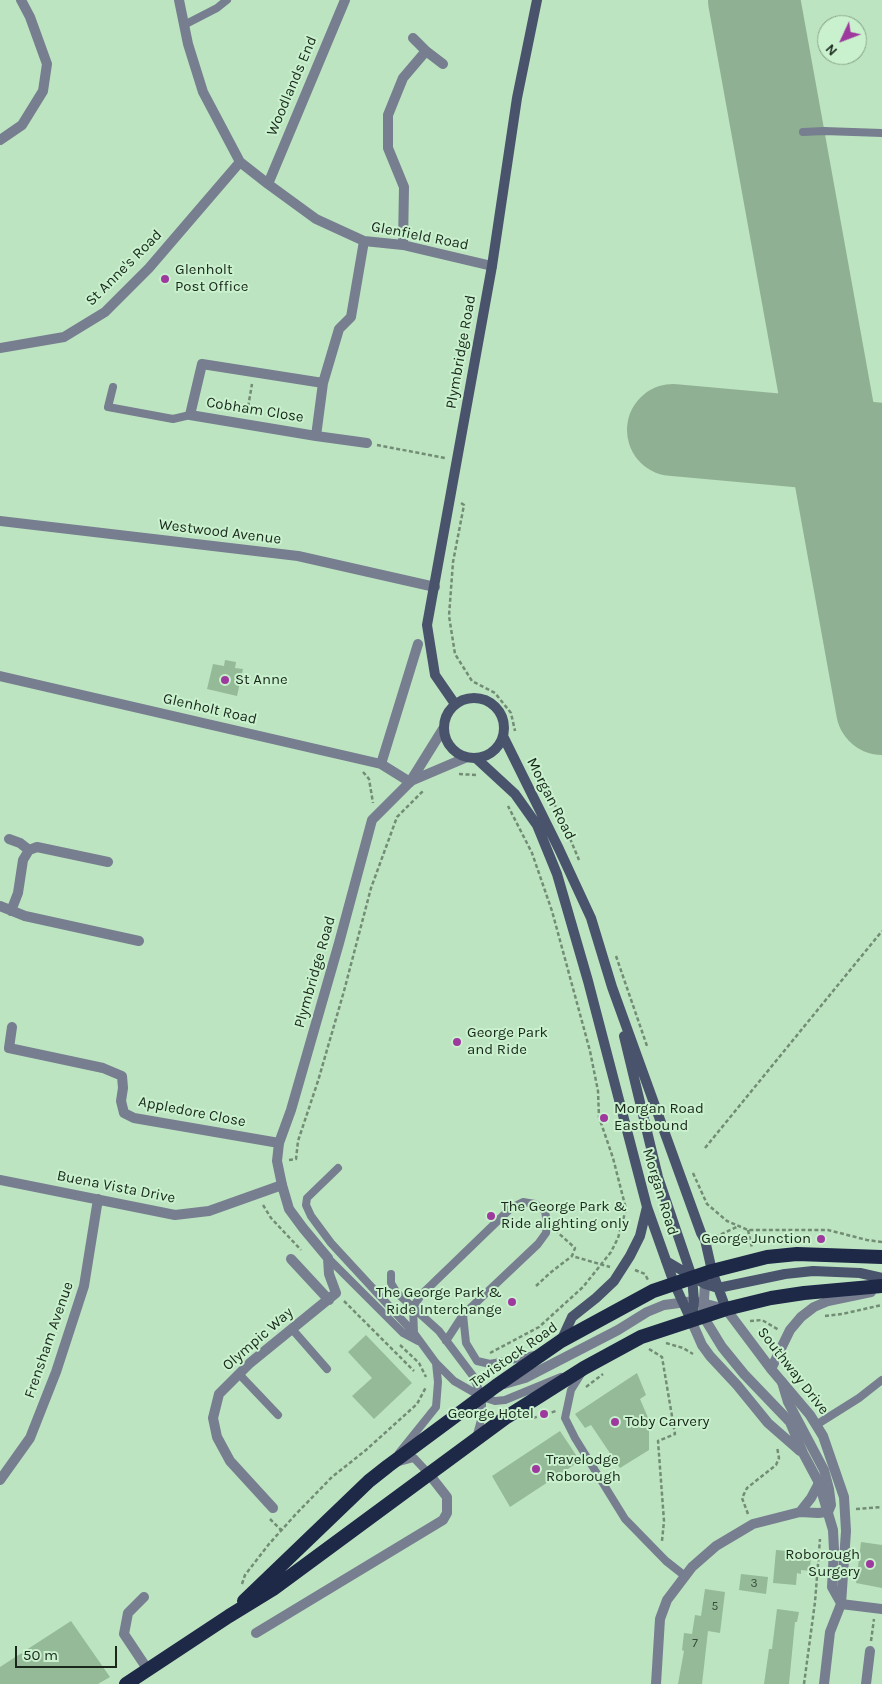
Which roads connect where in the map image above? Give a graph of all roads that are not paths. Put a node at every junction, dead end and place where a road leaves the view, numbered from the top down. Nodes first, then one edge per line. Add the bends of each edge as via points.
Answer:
1 (21, 0) edge
2 (179, 0) edge
3 (227, 0) edge
4 (345, 0) edge
5 (536, 0) edge
6 (184, 25) junction
7 (413, 38) dead end
8 (426, 51) junction
9 (443, 64) dead end
10 (803, 132) dead end
11 (882, 134) edge
12 (0, 140) edge
13 (240, 162) junction
14 (268, 184) junction
15 (364, 241) junction
16 (403, 245) junction
17 (492, 266) junction
18 (0, 348) edge
19 (323, 383) junction
20 (113, 387) dead end
21 (190, 415) junction
22 (316, 436) junction
23 (367, 443) road end
24 (0, 521) edge
25 (435, 587) junction
26 (418, 644) dead end
27 (0, 676) edge
28 (455, 704) junction
29 (443, 729) junction
30 (504, 738) junction
31 (465, 758) junction
32 (477, 759) junction
33 (381, 764) junction
34 (410, 782) junction
35 (9, 839) dead end
36 (29, 850) junction
37 (108, 862) dead end
38 (0, 906) edge
39 (11, 911) junction
40 (140, 941) dead end
41 (612, 987) junction
42 (12, 1027) dead end
43 (279, 1143) junction
44 (338, 1168) dead end
45 (0, 1180) edge
46 (282, 1185) junction
47 (98, 1200) junction
48 (647, 1207) junction
49 (882, 1257) edge
50 (328, 1258) junction
51 (291, 1259) dead end
52 (666, 1261) junction
53 (712, 1271) junction
54 (390, 1274) dead end
55 (692, 1277) junction
56 (882, 1278) edge
57 (674, 1283) junction
58 (705, 1284) junction
59 (882, 1286) edge
60 (718, 1288) junction
61 (882, 1290) edge
62 (332, 1296) junction
63 (683, 1301) junction
64 (413, 1307) junction
65 (726, 1309) junction
66 (698, 1310) junction
67 (464, 1315) junction
68 (292, 1329) junction
69 (414, 1333) junction
70 (446, 1340) junction
71 (561, 1341) junction
72 (422, 1344) junction
73 (544, 1353) junction
74 (436, 1363) junction
75 (584, 1368) junction
76 (327, 1369) dead end
77 (771, 1369) junction
78 (239, 1374) junction
79 (882, 1380) edge
80 (782, 1382) junction
81 (496, 1386) junction
82 (482, 1397) junction
83 (278, 1414) dead end
84 (816, 1426) junction
85 (476, 1439) junction
86 (803, 1453) junction
87 (388, 1466) junction
88 (429, 1474) junction
89 (0, 1480) edge
90 (819, 1483) junction
91 (273, 1508) dead end
92 (800, 1512) junction
93 (828, 1512) junction
94 (685, 1576) junction
95 (144, 1597) dead end
96 (841, 1604) junction
97 (879, 1608) edge
98 (229, 1616) junction
99 (256, 1633) dead end
100 (870, 1651) road end
101 (148, 1670) junction
102 (126, 1684) edge
103 (656, 1684) edge
104 (824, 1684) edge
105 (866, 1684) edge

1 - 12 street via 47,64 43,90 22,125
2 - 6 street, Glenfield Road
3 - 6 lane
4 - 14 street, Woodlands End
5 - 17 main road, Plymbridge Road via 517,98
6 - 13 street, Glenfield Road via 203,92
7 - 8 street
8 - 9 street
8 - 16 street via 403,78 388,115 388,148 404,187
10 - 11 lane
13 - 14 street, Glenfield Road
13 - 18 street, St Anne's Road via 149,268 104,312 64,337
14 - 15 street, Glenfield Road via 316,219
15 - 16 street, Glenfield Road
15 - 19 street, Cobham Close via 351,317 339,329
16 - 17 street, Glenfield Road
17 - 25 main road, Plymbridge Road
19 - 21 street, Cobham Close via 202,364
19 - 22 street, Cobham Close
20 - 21 lane via 108,406 173,419
21 - 22 street, Cobham Close
22 - 23 street
24 - 25 street, Westwood Avenue via 298,556
25 - 28 main road, Plymbridge Road via 427,626 436,675
26 - 33 street
27 - 33 street, Glenholt Road
28 - 29 main road, Plymbridge Road via 447,713
28 - 30 main road via 464,699 486,700 502,716
29 - 31 main road via 447,742
29 - 34 street, Plymbridge Road
30 - 32 main road via 497,750
30 - 41 main road, Morgan Road via 591,918
31 - 32 main road, Plymbridge Road
31 - 34 street, Plymbridge Road
32 - 48 main road, Morgan Road via 515,794 537,825 557,874
33 - 34 street, Glenholt Road
34 - 43 street, Plymbridge Road via 372,820
35 - 36 street
36 - 37 street via 37,848
36 - 39 street via 23,860 18,893
38 - 39 street
39 - 40 street
41 - 53 main road, Morgan Road via 705,1240
41 - 55 main road, Morgan Road via 658,1177
42 - 43 street, Appledore Close via 10,1048 103,1068 122,1076 124,1113 134,1118
43 - 46 street, Plymbridge Road
44 - 69 lane via 307,1198 311,1216 331,1243
45 - 47 street, Buena Vista Drive
46 - 47 street, Buena Vista Drive via 209,1211 175,1215
46 - 50 street via 290,1209
47 - 89 street, Frensham Avenue via 84,1286 56,1372 30,1438
48 - 52 main road, Morgan Road
48 - 71 main road via 640,1236 614,1281 572,1317
49 - 53 highway, Tavistock Road via 797,1254 767,1257
50 - 62 street
50 - 72 lane via 403,1333
51 - 62 street
52 - 55 main road
52 - 57 main road, Morgan Road
53 - 55 highway, Tavistock Road
53 - 58 street
53 - 60 main road, Morgan Road
54 - 64 lane via 397,1293
55 - 57 highway, Tavistock Road
55 - 58 main road
55 - 66 main road, Morgan Road
56 - 60 main road via 860,1273 813,1271
57 - 63 main road, Morgan Road
57 - 71 highway, Tavistock Road
58 - 60 main road
58 - 66 street
59 - 65 highway, Tavistock Road via 804,1293
60 - 65 main road, Morgan Road
61 - 77 street via 814,1306 790,1330
62 - 68 street, Olympic Way
63 - 66 main road, Morgan Road
63 - 66 street
63 - 81 street via 648,1312 525,1378
64 - 67 lane via 422,1294 511,1208 523,1202 535,1204 545,1212 546,1233
64 - 69 lane
64 - 70 lane
65 - 66 highway, Tavistock Road
65 - 77 street, Southway Drive
66 - 75 highway, Tavistock Road
66 - 86 street via 722,1347 790,1422
66 - 86 street via 710,1356 768,1423
67 - 70 lane
67 - 73 lane via 466,1343 477,1361 490,1364
68 - 76 lane
68 - 78 street, Olympic Way
69 - 72 lane
70 - 82 lane via 473,1376
71 - 73 highway, Tavistock Road
72 - 74 lane
73 - 81 highway, Tavistock Road
74 - 82 lane via 454,1381
74 - 87 lane via 436,1407
75 - 82 lane via 505,1400
75 - 85 highway, Tavistock Road
75 - 94 lane via 571,1390 565,1418 624,1519
77 - 80 street, Southway Drive
78 - 83 lane
78 - 91 street, Olympic Way via 220,1394 213,1418 217,1437 230,1461
79 - 84 lane
80 - 84 street, Southway Drive
80 - 93 street via 788,1402 824,1470 831,1505
81 - 82 highway, Tavistock Road
82 - 85 lane
82 - 87 highway, Tavistock Road
84 - 96 street, Southway Drive via 844,1497 846,1531
85 - 88 highway, Tavistock Road
86 - 90 street
87 - 88 lane via 414,1458
87 - 98 highway, Tavistock Road via 278,1566
88 - 98 highway, Tavistock Road via 281,1584
88 - 99 street via 447,1497 447,1514 443,1520
90 - 92 street
90 - 93 street
92 - 93 street
92 - 94 street via 752,1524 716,1546
93 - 96 street via 833,1530 832,1587
94 - 103 street via 667,1600 660,1620
95 - 101 street via 128,1613 124,1634
96 - 97 street
96 - 104 street, Southway Drive via 830,1632
98 - 101 highway, Tavistock Road
100 - 105 street
101 - 102 highway, Tavistock Road

